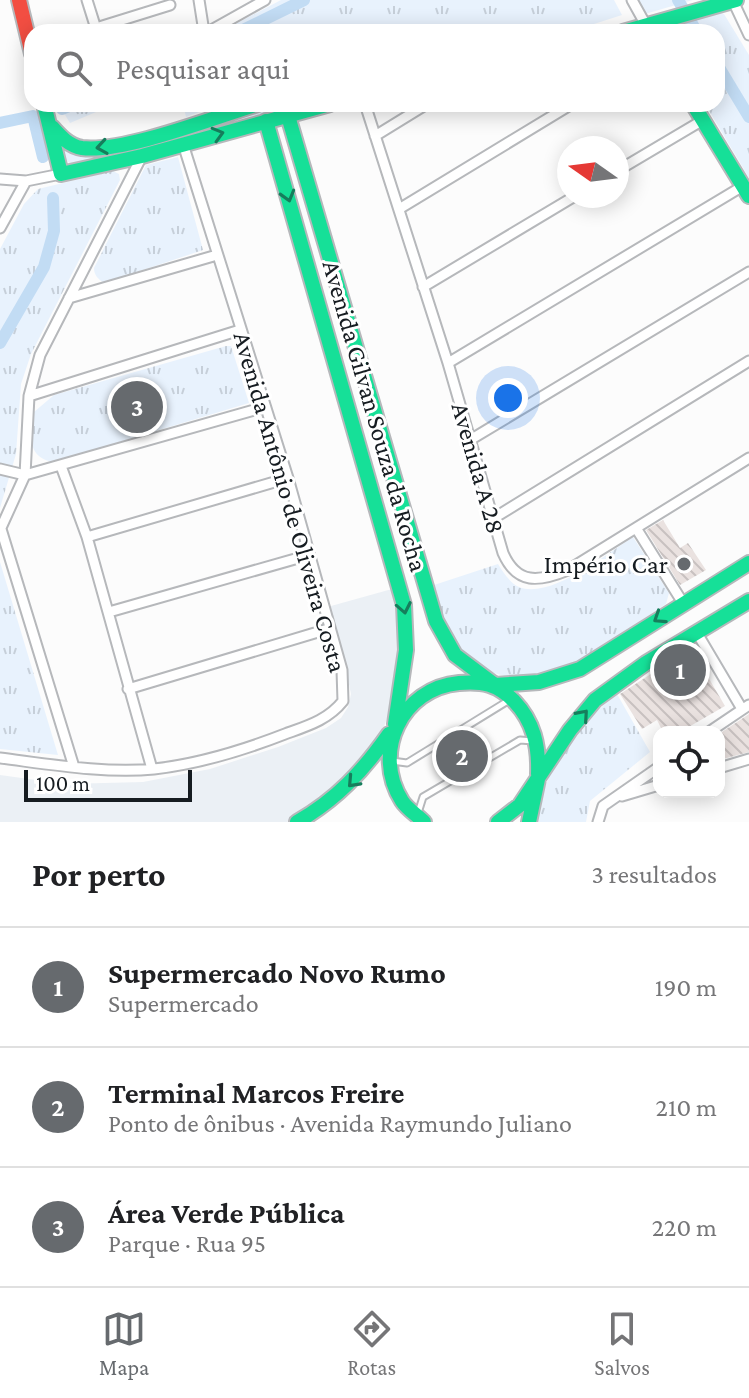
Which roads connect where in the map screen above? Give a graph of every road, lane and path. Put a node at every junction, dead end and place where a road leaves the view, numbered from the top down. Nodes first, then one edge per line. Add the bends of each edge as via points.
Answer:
1 (19, 0) edge
2 (87, 0) edge
3 (199, 0) edge
4 (265, 0) edge
5 (632, 0) edge
6 (734, 0) edge
7 (170, 5) dead end
8 (25, 24) edge
9 (94, 24) edge
10 (114, 24) edge
11 (204, 24) edge
12 (221, 24) edge
13 (645, 24) edge
14 (663, 24) edge
15 (749, 35) edge
16 (46, 112) edge
17 (230, 112) edge
18 (284, 112) edge
19 (302, 112) edge
20 (368, 112) edge
21 (414, 112) edge
22 (559, 112) edge
23 (698, 112) edge
24 (288, 116) junction
25 (703, 120) junction
26 (266, 121) junction
27 (50, 125) junction
28 (375, 136) junction
29 (183, 144) junction
30 (142, 156) junction
31 (629, 164) edge
32 (61, 174) junction
33 (0, 179) edge
34 (26, 181) junction
35 (746, 191) edge
36 (557, 207) edge
37 (399, 209) junction
38 (0, 228) edge
39 (217, 255) junction
40 (749, 272) edge
41 (423, 287) junction
42 (69, 298) junction
43 (240, 330) junction
44 (749, 361) edge
45 (448, 363) junction
46 (29, 396) junction
47 (265, 407) junction
48 (470, 440) junction
49 (749, 458) edge
50 (61, 466) junction
51 (0, 469) edge
52 (25, 475) junction
53 (288, 478) junction
54 (494, 518) junction
55 (636, 528) junction
56 (0, 529) edge
57 (87, 537) junction
58 (309, 555) junction
59 (747, 567) edge
60 (749, 601) edge
61 (683, 603) junction
62 (109, 612) junction
63 (328, 629) junction
64 (697, 633) junction
65 (495, 685) junction
66 (128, 689) junction
67 (512, 699) junction
68 (745, 707) edge
69 (718, 726) edge
70 (394, 727) junction
71 (538, 741) junction
72 (0, 758) edge
73 (749, 759) edge
74 (387, 760) junction
75 (725, 766) edge
76 (74, 767) junction
77 (152, 769) junction
78 (653, 771) edge
79 (538, 779) junction
80 (653, 787) edge
81 (614, 798) junction
82 (420, 820) edge
83 (297, 822) edge
84 (498, 822) edge
85 (529, 822) edge
86 (598, 822) edge

1 - 8 street
2 - 9 street
3 - 11 street
4 - 12 street
5 - 13 street
6 - 14 street
6 - 15 street
7 - 10 street
16 - 27 street
17 -> 27 street via 87,149 68,143
18 - 24 street
19 - 24 street
20 - 28 street, Avenida A 28
21 - 28 street
22 - 37 street
23 - 25 street
24 - 26 street
24 - 65 street via 436,621 455,655
25 - 31 street
25 - 35 street
29 -> 26 street
26 -> 70 street, Avenida Gilvan Souza da Rocha via 404,605 408,634
27 - 32 street
28 - 37 street, Avenida A 28
29 - 30 street
29 - 39 street, Avenida Antônio de Oliveira Costa
30 - 32 street
30 - 42 street
32 - 34 street
33 - 34 street
34 - 38 street
35 - 45 street
36 - 41 street
37 - 41 street, Avenida A 28
39 - 42 street
39 - 43 street, Avenida Antônio de Oliveira Costa
40 - 48 street
41 - 45 street, Avenida A 28
42 - 46 street via 40,355
43 - 46 street
43 - 47 street, Avenida Antônio de Oliveira Costa
44 - 54 street
45 - 48 street, Avenida A 28
46 - 52 street
47 - 50 street
47 - 53 street, Avenida Antônio de Oliveira Costa
48 - 54 street, Avenida A 28
49 - 55 street, Avenida A 28
50 - 52 street
50 - 57 street
51 - 52 street
52 - 56 street
53 - 57 street
53 - 58 street, Avenida Antônio de Oliveira Costa
54 - 55 street, Avenida A 28 via 507,563 521,575 542,580
55 - 61 street
56 - 76 street
57 - 62 street
58 - 62 street
58 - 63 street, Avenida Antônio de Oliveira Costa
59 - 61 street
60 - 64 street
61 -> 65 street via 580,669 530,685
62 - 66 street
63 - 66 street
63 - 77 street, Avenida Antônio de Oliveira Costa via 343,685 343,701 333,713 262,743
64 - 68 street
79 -> 64 street via 595,700
65 - 67 street
65 - 70 street via 444,684 408,706
66 - 77 street
67 - 71 street
67 - 74 lane via 407,763
68 - 69 street
70 - 74 street, Avenida Gilvan Souza da Rocha
70 -> 83 street via 343,793
71 - 79 street
71 - 82 lane via 520,740 423,797
72 - 76 street, Avenida Antônio de Oliveira Costa
73 - 75 street
74 - 82 street via 401,802
76 - 77 street, Avenida Antônio de Oliveira Costa
78 - 81 street
79 - 84 street via 520,805
79 - 85 street
80 - 81 street
81 - 86 street via 603,806

